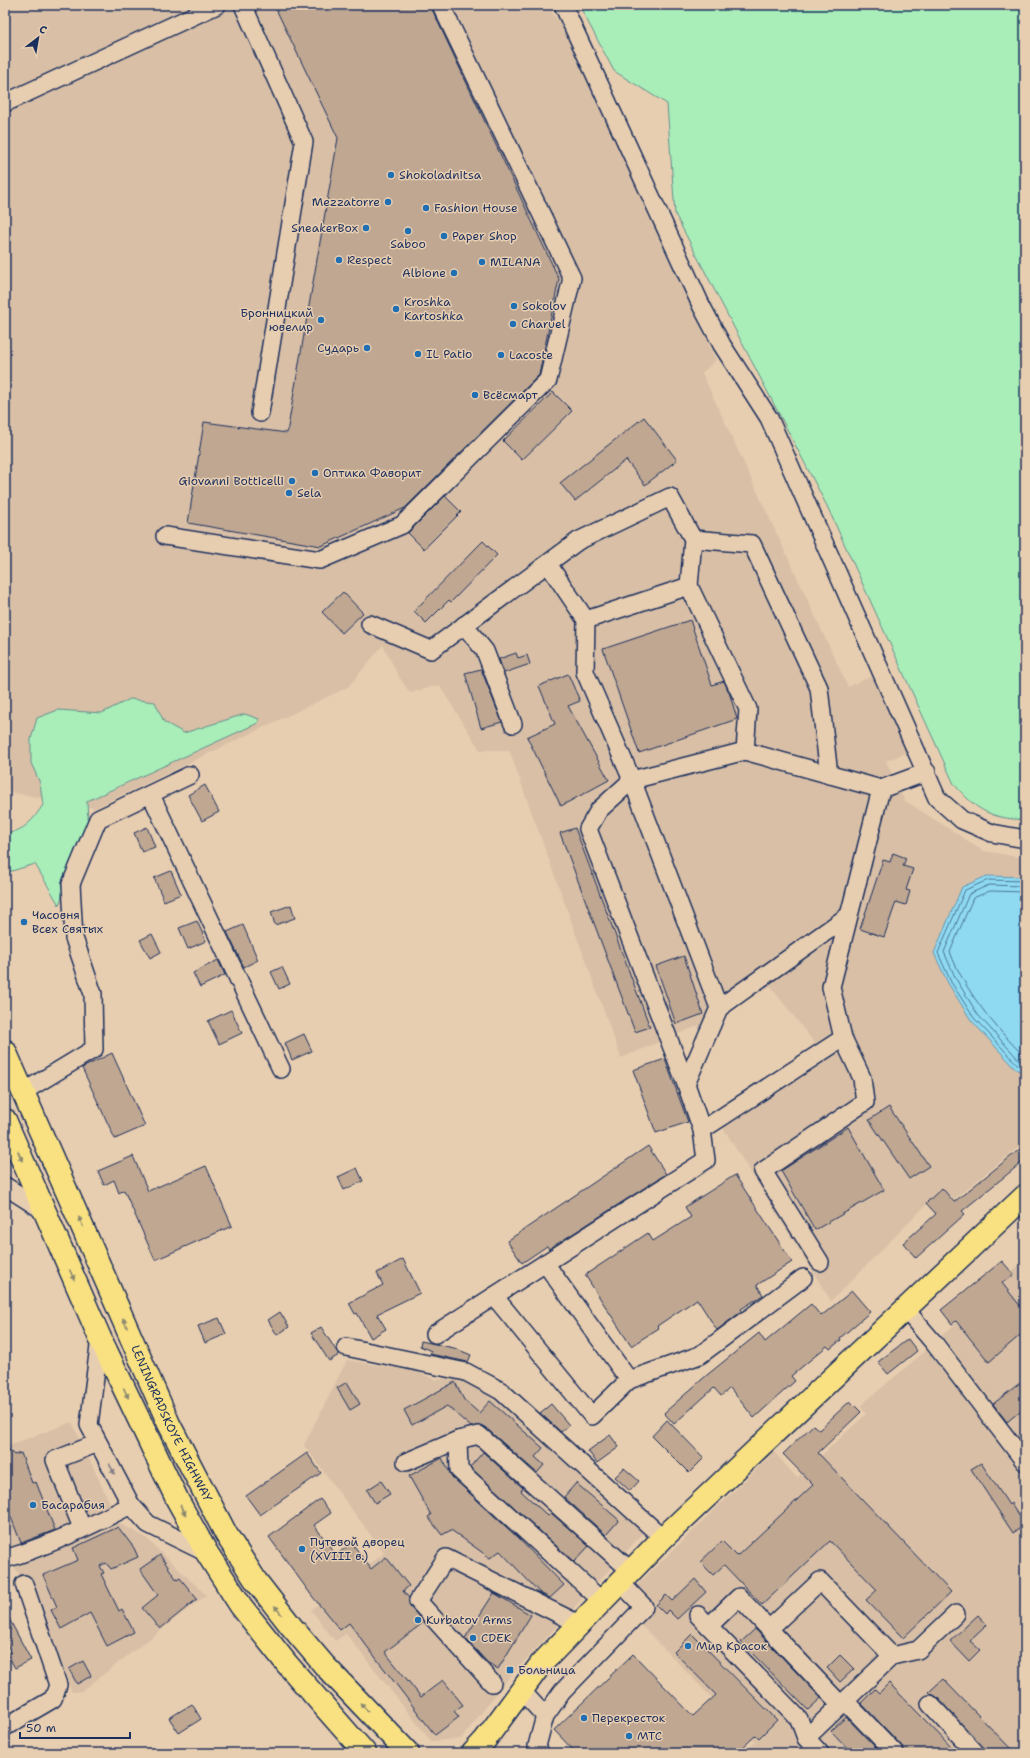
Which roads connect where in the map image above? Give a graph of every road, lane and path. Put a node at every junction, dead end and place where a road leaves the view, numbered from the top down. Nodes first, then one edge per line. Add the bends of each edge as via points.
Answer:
1 (217, 5) edge
2 (243, 5) edge
3 (441, 5) edge
4 (563, 5) edge
5 (195, 10) edge
6 (5, 103) edge
7 (260, 413) dead end
8 (165, 536) dead end
9 (693, 539) junction
10 (548, 564) junction
11 (690, 586) junction
12 (586, 620) junction
13 (370, 624) dead end
14 (464, 625) junction
15 (513, 724) dead end
16 (746, 751) junction
17 (927, 772) junction
18 (190, 775) dead end
19 (829, 775) junction
20 (632, 780) junction
21 (881, 789) junction
22 (151, 795) junction
23 (1025, 838) edge
24 (848, 916) junction
25 (719, 1008) junction
26 (843, 1038) junction
27 (5, 1051) edge
28 (281, 1069) dead end
29 (686, 1084) junction
30 (23, 1092) junction
31 (5, 1120) edge
32 (702, 1130) junction
33 (5, 1186) edge
34 (1025, 1196) edge
35 (46, 1215) junction
36 (820, 1262) dead end
37 (545, 1263) junction
38 (803, 1278) dead end
39 (494, 1296) junction
40 (905, 1309) junction
41 (435, 1334) dead end
42 (100, 1338) junction
43 (346, 1347) dead end
44 (629, 1380) junction
45 (458, 1440) junction
46 (98, 1443) junction
47 (406, 1462) dead end
48 (1025, 1462) edge
49 (130, 1505) junction
50 (82, 1528) junction
51 (663, 1538) junction
52 (207, 1553) junction
53 (5, 1559) edge
54 (625, 1577) junction
55 (24, 1584) dead end
56 (602, 1601) junction
57 (956, 1614) dead end
58 (579, 1624) junction
59 (770, 1629) junction
60 (892, 1656) junction
61 (492, 1683) dead end
62 (521, 1690) junction
63 (843, 1703) junction
64 (930, 1704) dead end
65 (545, 1716) junction
66 (5, 1727) edge
67 (391, 1735) junction
68 (806, 1738) junction
69 (480, 1749) edge
70 (365, 1753) edge
71 (408, 1753) edge
72 (419, 1753) edge
73 (540, 1753) edge
74 (820, 1753) edge
75 (895, 1753) edge
76 (976, 1753) edge

1 - 5 street
2 - 7 street via 304,142
3 - 8 street via 572,278 548,380 402,525 320,560
4 - 17 street via 701,305 722,345 770,418
5 - 6 street
9 - 10 street via 670,497 578,541
9 - 11 street
9 - 19 street via 752,544 819,688
10 - 12 street
10 - 14 street
11 - 12 street
11 - 16 street via 748,709
12 - 20 street via 585,672
13 - 14 street via 431,650
14 - 15 street via 485,651
16 - 19 street
16 - 20 street
17 - 21 street
17 - 23 street via 938,798 962,820 992,833
18 - 22 street
19 - 21 street
20 - 25 street
20 - 29 street via 599,810 588,829
21 - 24 street
22 - 28 street
22 - 30 street via 98,819 71,884 74,938 93,994 94,1049
24 - 25 street
24 - 26 street via 831,987
25 - 29 street
26 - 32 street
26 - 36 street via 862,1078 865,1102 763,1171
27 - 30 main road, LENINGRADSKOYE HIGHWAY
29 - 32 street
67 -> 30 main road, LENINGRADSKOYE HIGHWAY via 291,1626 256,1581 226,1534 169,1424
31 -> 35 main road
32 - 37 street via 706,1160
33 - 35 street
34 - 40 main road
35 -> 42 main road
37 - 39 street
37 - 44 street
38 - 44 street via 700,1355
39 - 41 street
39 - 44 street via 592,1416
40 - 48 street
40 - 51 main road
42 - 46 street via 89,1425
42 -> 52 main road via 178,1501
43 - 51 street via 466,1372 501,1390
45 - 47 street
45 - 54 street via 479,1435
45 - 56 street via 459,1470
46 -> 49 street
46 - 50 street via 55,1460
49 - 50 street
49 - 52 street via 148,1524
50 - 53 street
51 - 54 main road
52 - 70 main road via 241,1606 282,1658
54 - 56 main road
54 - 65 street via 644,1607 562,1692
55 - 66 street via 58,1685 53,1699
56 - 58 main road
57 - 60 street via 918,1650
58 - 61 street via 446,1558 418,1601
58 - 62 main road via 541,1664
59 - 60 street via 820,1581
59 - 63 street
59 - 68 street via 739,1597 703,1620 800,1719
60 - 63 street
62 - 65 street
62 - 69 main road
63 - 68 street
63 - 75 street
64 - 76 street
65 - 73 street via 537,1746
67 - 71 main road, LENINGRADSKOYE HIGHWAY
67 - 72 main road
68 - 74 street

